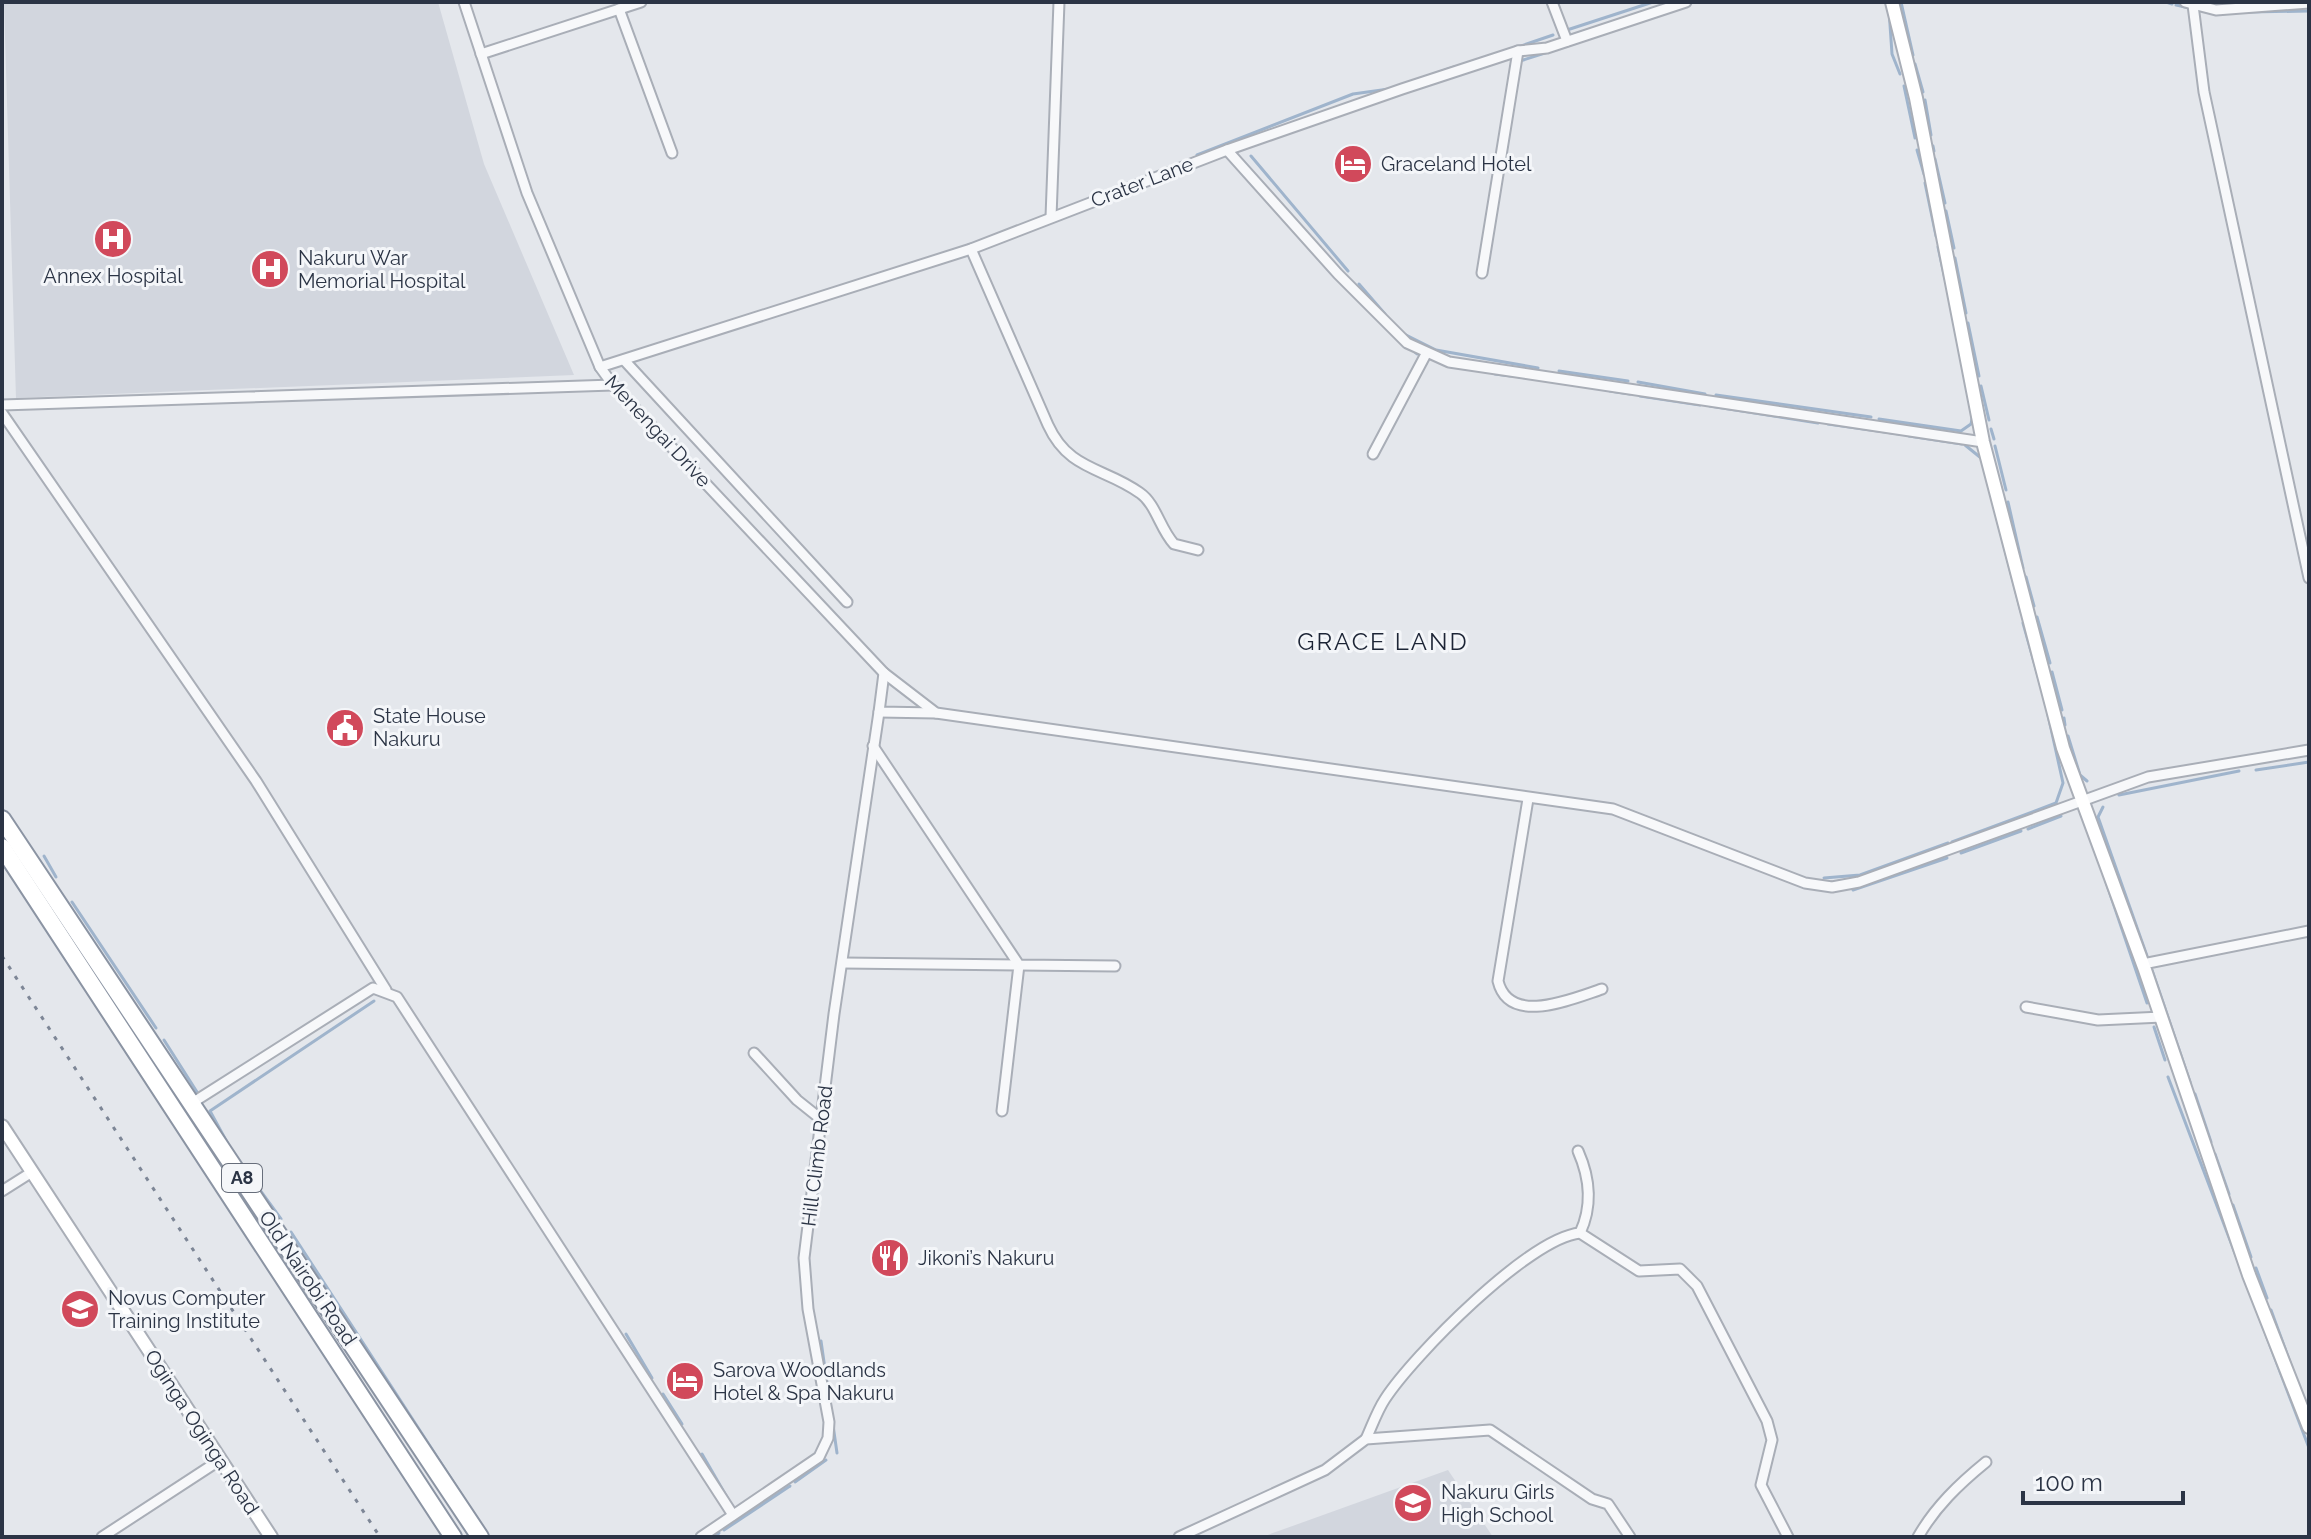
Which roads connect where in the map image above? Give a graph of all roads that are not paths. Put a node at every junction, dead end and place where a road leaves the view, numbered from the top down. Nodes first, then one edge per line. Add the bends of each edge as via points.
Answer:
1 (464, 2) edge
2 (641, 2) edge
3 (1059, 2) edge
4 (1552, 2) edge
5 (1686, 2) edge
6 (1892, 2) edge
7 (2189, 3) edge
8 (2309, 3) edge
9 (619, 9) junction
10 (1567, 41) junction
11 (1518, 51) junction
12 (481, 54) junction
13 (1227, 150) junction
14 (672, 153) dead end
15 (1051, 217) junction
16 (971, 249) junction
17 (1482, 273) dead end
18 (1426, 354) junction
19 (624, 360) junction
20 (600, 367) junction
21 (613, 385) junction
22 (2, 405) edge
23 (2, 413) edge
24 (1983, 442) junction
25 (1373, 454) dead end
26 (1198, 550) dead end
27 (2309, 578) edge
28 (847, 602) dead end
29 (884, 673) junction
30 (879, 712) junction
31 (936, 713) junction
32 (873, 746) junction
33 (2309, 750) edge
34 (1528, 799) junction
35 (2082, 803) junction
36 (2, 819) edge
37 (2, 847) edge
38 (2309, 931) edge
39 (843, 963) junction
40 (2143, 964) junction
41 (1019, 965) junction
42 (1115, 966) dead end
43 (1602, 989) dead end
44 (386, 990) junction
45 (2026, 1007) dead end
46 (2162, 1017) junction
47 (754, 1053) dead end
48 (192, 1103) junction
49 (1002, 1111) dead end
50 (822, 1120) junction
51 (2, 1126) edge
52 (1578, 1151) dead end
53 (32, 1172) junction
54 (2, 1191) edge
55 (1580, 1233) junction
56 (2309, 1427) edge
57 (1366, 1439) junction
58 (220, 1460) junction
59 (1986, 1462) dead end
60 (733, 1515) junction
61 (102, 1537) edge
62 (271, 1537) edge
63 (453, 1537) edge
64 (480, 1537) edge
65 (701, 1537) edge
66 (1179, 1537) edge
67 (1630, 1537) edge
68 (1788, 1537) edge
69 (1918, 1537) edge

1 - 12 street, Menengai Drive
2 - 9 street
3 - 15 street
4 - 10 street
5 - 10 street, Crater Lane
6 - 24 street via 1916,98
7 - 8 street via 2216,10
7 - 27 street
9 - 12 street
9 - 14 street
10 - 11 street, Crater Lane
11 - 13 street, Crater Lane
11 - 17 street
12 - 20 street, Menengai Drive via 527,193
13 - 15 street, Crater Lane
13 - 18 street via 1338,274 1407,343
15 - 16 street, Crater Lane
16 - 19 street, Crater Lane
16 - 26 street via 1064,451 1141,493 1174,544
18 - 24 street via 1449,362
18 - 25 street
19 - 20 street, Crater Lane
19 - 28 street
20 - 21 street, Menengai Drive
21 - 22 street
21 - 29 street, Menengai Drive
23 - 44 street via 256,781
24 - 35 street
29 - 30 street, Hill Climb Road
29 - 31 street, Menengai Drive
30 - 31 street
30 - 32 street, Hill Climb Road
31 - 34 street
32 - 39 street, Hill Climb Road
32 - 41 street
33 - 35 street via 2148,777
34 - 35 street via 1613,809 1805,883 1832,887
34 - 43 street via 1500,990 1513,1001 1537,1007
35 - 40 street
36 - 48 highway, Old Nairobi Road / A8
37 - 63 highway, Old Nairobi Road / A8
38 - 40 street
39 - 41 street
39 - 50 street, Hill Climb Road
40 - 46 street
41 - 42 street
41 - 49 street
44 - 48 street via 373,988
44 - 60 street via 397,997
45 - 46 street via 2098,1020
46 - 56 street via 2249,1275
47 - 50 street
48 - 64 highway, Old Nairobi Road / A8
50 - 60 street, Hill Climb Road via 804,1269 828,1438 819,1457
51 - 53 street, Oginga Oginga Road
52 - 55 street via 1589,1184
53 - 54 street
53 - 58 street, Oginga Oginga Road
55 - 57 street via 1521,1264 1464,1309 1385,1399
55 - 68 street via 1639,1271 1680,1269 1697,1286 1767,1421 1772,1440 1761,1485
57 - 66 street via 1325,1470
57 - 67 street via 1490,1430 1592,1499 1608,1504
58 - 61 street
58 - 62 street, Oginga Oginga Road
59 - 69 street via 1928,1518
60 - 65 street, Hill Climb Road

